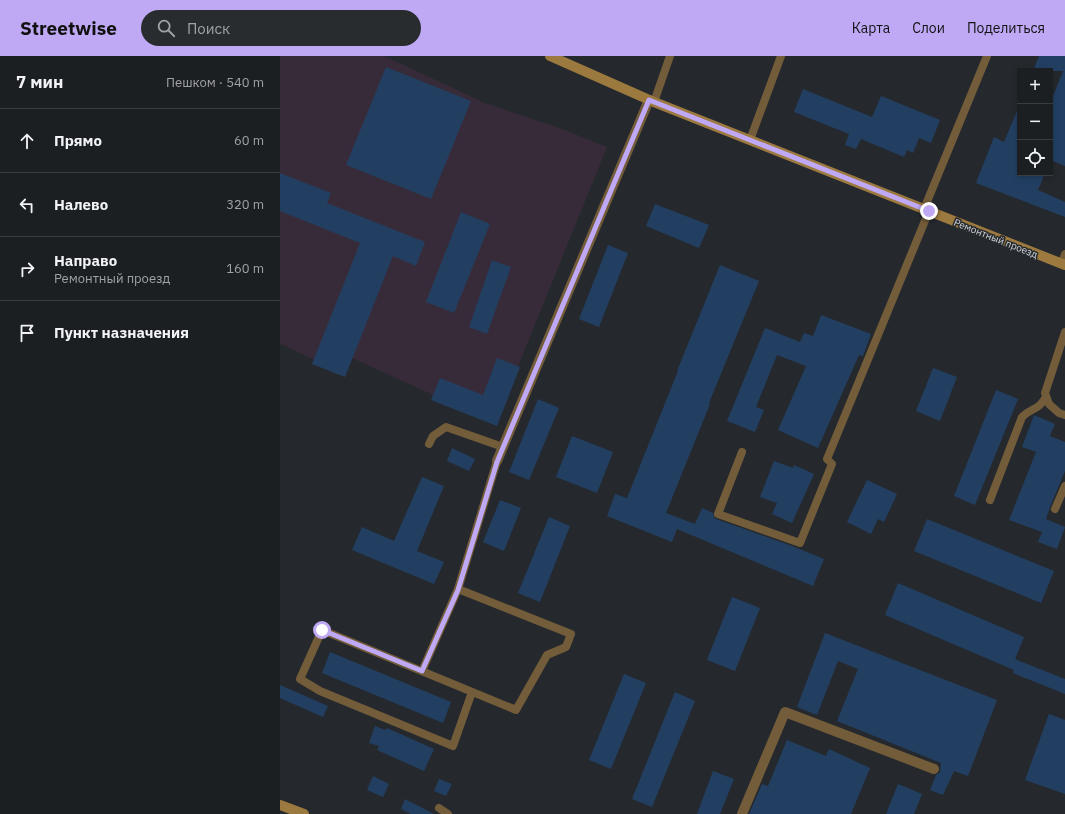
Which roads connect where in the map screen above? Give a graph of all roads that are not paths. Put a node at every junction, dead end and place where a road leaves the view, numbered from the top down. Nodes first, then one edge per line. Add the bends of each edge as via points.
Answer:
1 (550, 56) edge
2 (670, 56) edge
3 (781, 56) edge
4 (987, 56) edge
5 (652, 101) junction
6 (750, 140) junction
7 (926, 210) junction
8 (1064, 261) edge
9 (1065, 332) edge
10 (1046, 397) junction
11 (1065, 415) edge
12 (429, 444) dead end
13 (503, 447) junction
14 (742, 452) dead end
15 (497, 462) joint
16 (1065, 486) edge
17 (990, 500) dead end
18 (1055, 509) dead end
19 (458, 590) junction
20 (422, 671) junction
21 (472, 692) junction
22 (934, 769) dead end
23 (280, 805) edge
24 (439, 808) dead end
25 (304, 814) edge
26 (448, 814) edge
27 (742, 814) edge

1 - 5 street, Ремонтный проезд
2 - 5 lane
3 - 6 lane
4 - 7 lane
5 - 6 street, Ремонтный проезд
5 - 13 street
6 - 7 street, Ремонтный проезд
7 - 8 street, Ремонтный проезд
7 - 14 lane via 827,459 832,464 800,543 718,514
9 - 10 lane via 1045,393
10 - 11 lane via 1049,404
10 - 17 lane via 1042,405 1022,417
12 - 13 lane via 433,436 446,427
13 - 15 street
15 - 19 lane
16 - 18 lane
19 - 20 lane
19 - 21 lane via 570,634 566,647 547,655 516,710
20 - 21 lane
20 - 21 lane via 322,630 300,679 320,691 453,746
22 - 27 street via 785,712
23 - 25 street
24 - 26 lane

